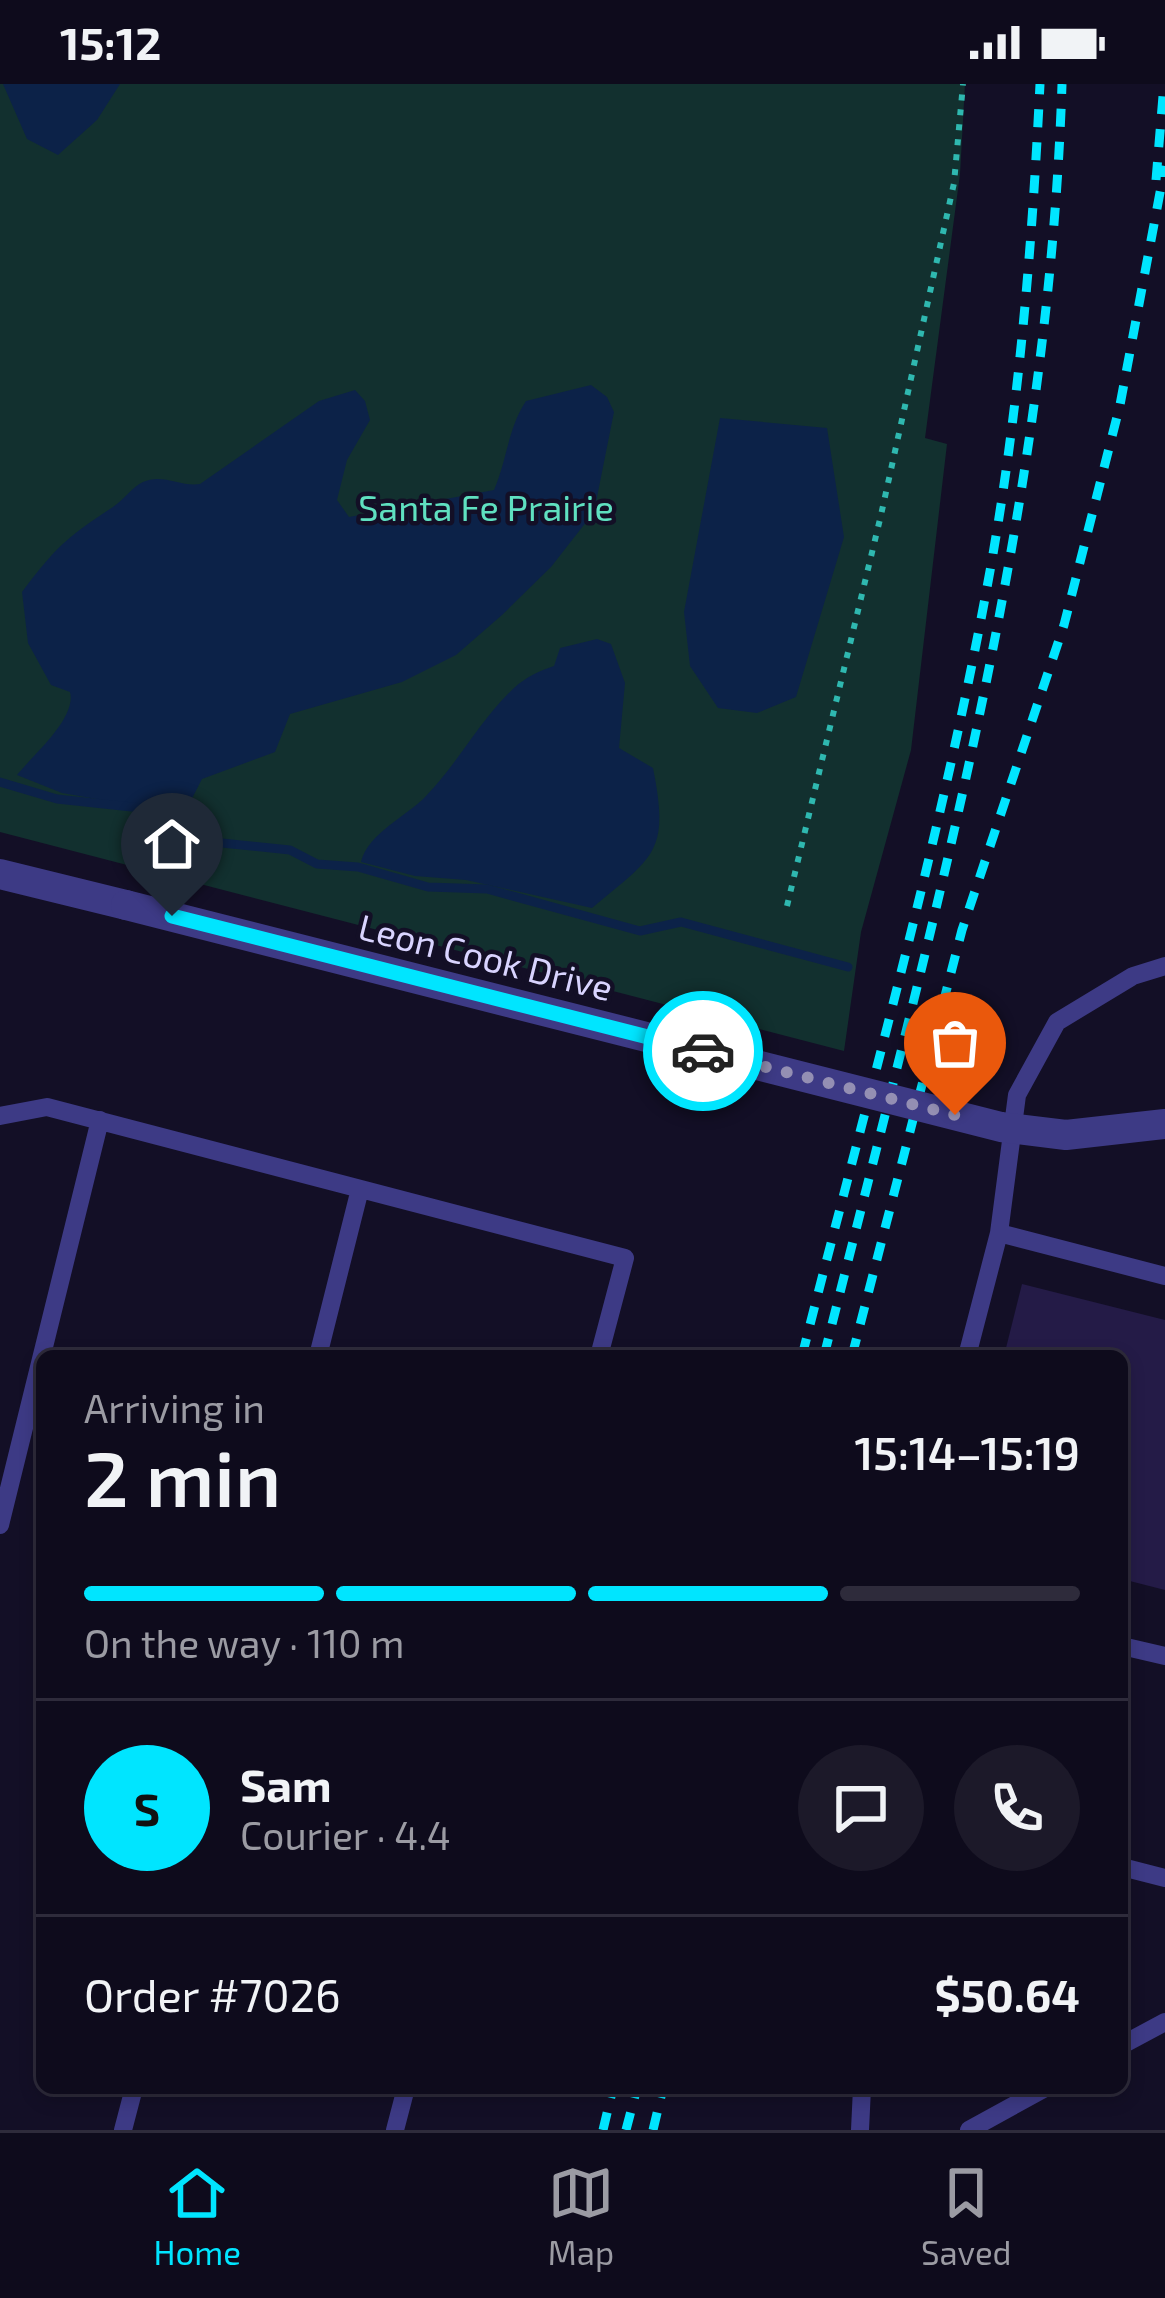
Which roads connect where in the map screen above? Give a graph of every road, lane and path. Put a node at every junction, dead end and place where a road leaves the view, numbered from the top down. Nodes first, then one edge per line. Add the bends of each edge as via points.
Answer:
1 (963, 84) edge
2 (0, 874) edge
3 (787, 906) dead end
4 (1165, 966) edge
5 (0, 1116) edge
6 (100, 1120) junction
7 (1165, 1124) edge
8 (360, 1189) junction
9 (999, 1233) junction
10 (1165, 1276) edge
11 (43, 1350) edge
12 (320, 1350) edge
13 (601, 1350) edge
14 (969, 1350) edge
15 (36, 1379) edge
16 (0, 1525) edge
17 (1128, 1647) edge
18 (1165, 1656) edge
19 (1128, 1869) edge
20 (1165, 1878) edge
21 (1165, 2021) edge
22 (1128, 2042) edge
23 (132, 2094) edge
24 (404, 2094) edge
25 (862, 2094) edge
26 (1034, 2094) edge
27 (123, 2130) edge
28 (395, 2130) edge
29 (860, 2130) edge
30 (969, 2130) edge

1 - 3 path via 954,183
2 - 7 street, Leon Cook Drive, bridge via 1001,1126 1066,1135
4 - 9 lane via 1057,1022 1018,1095
5 - 6 lane via 47,1106
6 - 8 lane
6 - 11 lane
8 - 12 lane
8 - 13 lane via 625,1258
9 - 10 lane
9 - 14 lane
15 - 16 lane
17 - 18 lane
19 - 20 lane
21 - 22 lane
23 - 27 lane
24 - 28 lane
25 - 29 lane
26 - 30 lane

